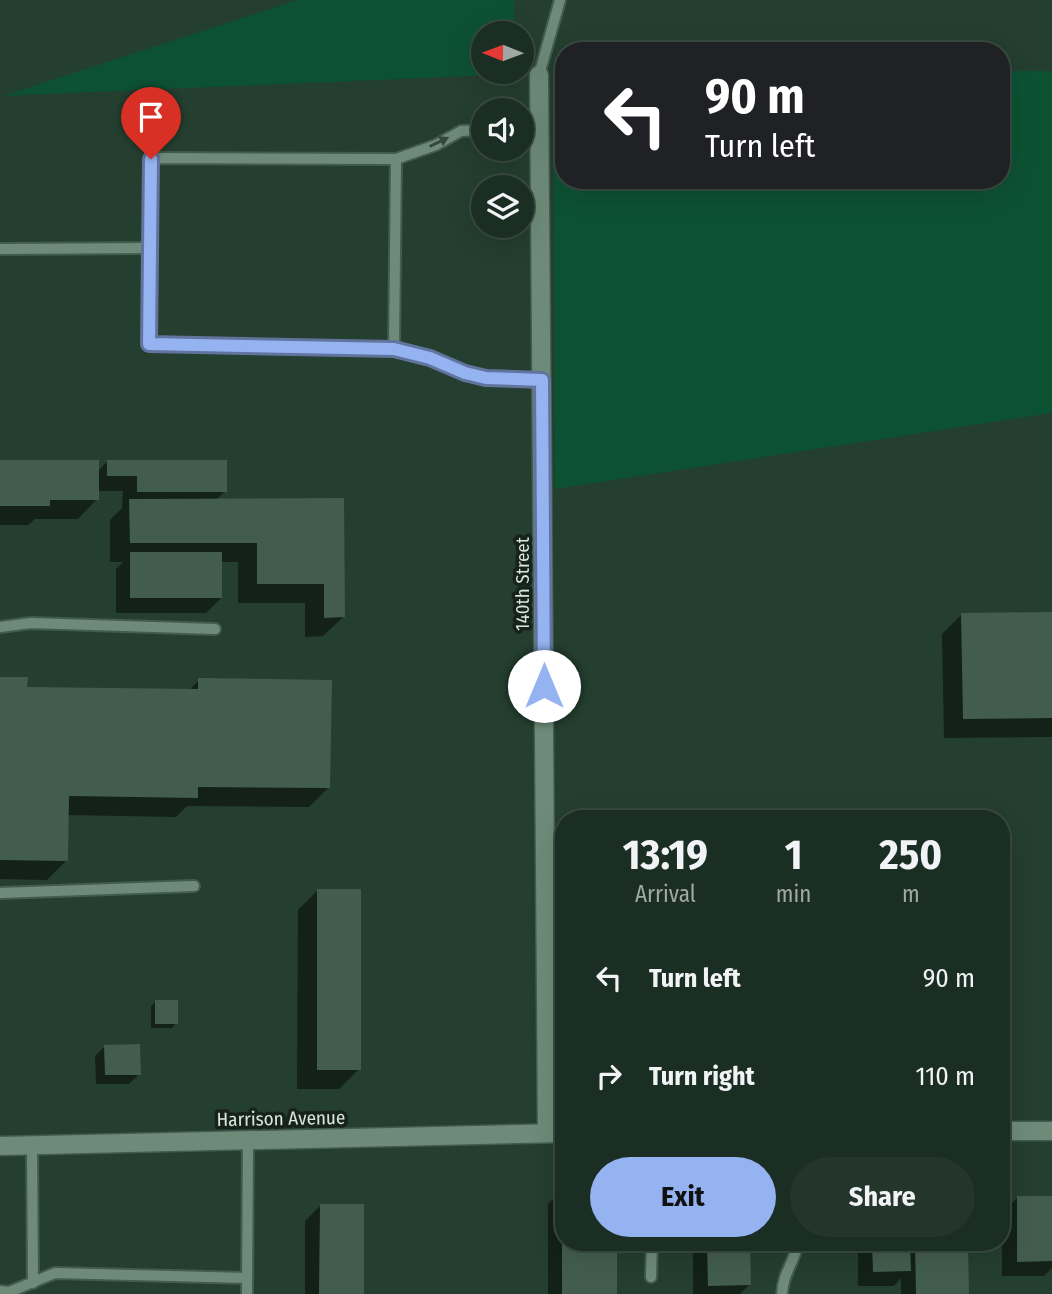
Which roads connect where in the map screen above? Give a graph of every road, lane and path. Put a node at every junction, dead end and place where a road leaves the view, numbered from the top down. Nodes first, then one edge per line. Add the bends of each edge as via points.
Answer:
1 (560, 0) edge
2 (540, 75) joint
3 (534, 112) edge
4 (471, 131) edge
5 (396, 159) junction
6 (532, 161) edge
7 (150, 248) junction
8 (0, 249) edge
9 (394, 349) junction
10 (542, 380) junction
11 (0, 627) edge
12 (215, 629) dead end
13 (194, 886) dead end
14 (0, 893) edge
15 (1010, 1131) edge
16 (1052, 1131) edge
17 (555, 1133) edge
18 (248, 1140) junction
19 (32, 1145) junction
20 (0, 1146) edge
21 (652, 1251) edge
22 (797, 1251) edge
23 (651, 1277) dead end
24 (247, 1278) junction
25 (33, 1283) junction
26 (0, 1292) edge
27 (247, 1294) edge
28 (782, 1294) edge

1 - 2 lane
2 - 3 street, 140th Street
5 -> 4 lane
5 - 7 lane via 151,159
5 - 9 lane
6 - 10 street, 140th Street
7 - 8 lane
7 - 9 lane via 149,344
9 - 10 lane via 486,378
10 - 17 street, 140th Street
11 - 12 lane via 30,623
13 - 14 lane
15 - 16 street
17 - 18 street, Harrison Avenue
18 - 19 street, Harrison Avenue
18 - 24 lane
19 - 20 street, Harrison Avenue
19 - 25 lane
21 - 23 lane
22 - 28 lane via 783,1277
24 - 25 lane via 55,1273
24 - 27 lane
25 - 26 lane

